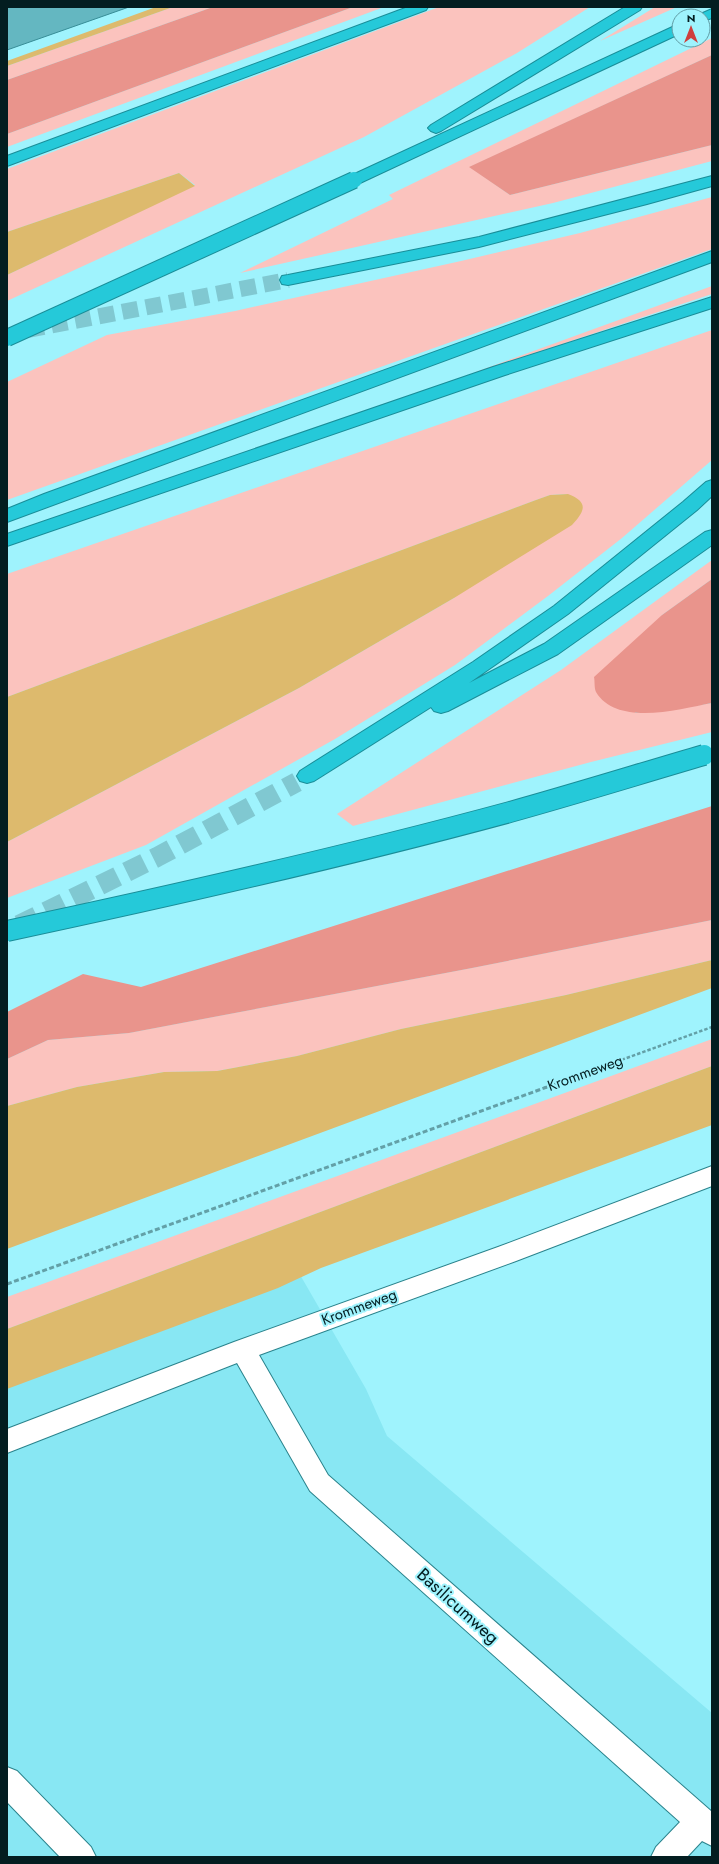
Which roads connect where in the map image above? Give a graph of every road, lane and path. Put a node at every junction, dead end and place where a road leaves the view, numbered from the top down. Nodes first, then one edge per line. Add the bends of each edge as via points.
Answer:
1 (421, 7) edge
2 (635, 7) edge
3 (671, 32) edge
4 (7, 160) edge
5 (354, 180) junction
6 (712, 181) edge
7 (712, 256) edge
8 (288, 280) tunnel mouth
9 (712, 302) edge
10 (7, 338) edge
11 (712, 486) edge
12 (7, 516) edge
13 (712, 536) edge
14 (7, 540) edge
15 (708, 754) edge
16 (7, 931) edge
17 (712, 1027) edge
18 (712, 1176) edge
19 (7, 1284) edge
20 (243, 1350) junction
21 (7, 1440) edge
22 (7, 1781) edge
23 (706, 1826) edge
24 (81, 1857) edge
25 (666, 1857) edge

1 - 4 highway
2 - 5 highway
3 - 5 highway
5 - 10 highway, bridge
6 - 8 highway via 479,242
7 - 12 highway via 50,498
9 - 14 highway via 499,371
11 - 13 highway via 561,610 480,667 302,779 551,649
15 - 16 highway, bridge via 512,811 356,852
17 - 19 path, Krommeweg
18 - 20 street, Krommeweg
20 - 21 street, Krommeweg
20 - 23 street, Basilicumweg via 319,1483
22 - 24 street
23 - 25 street

